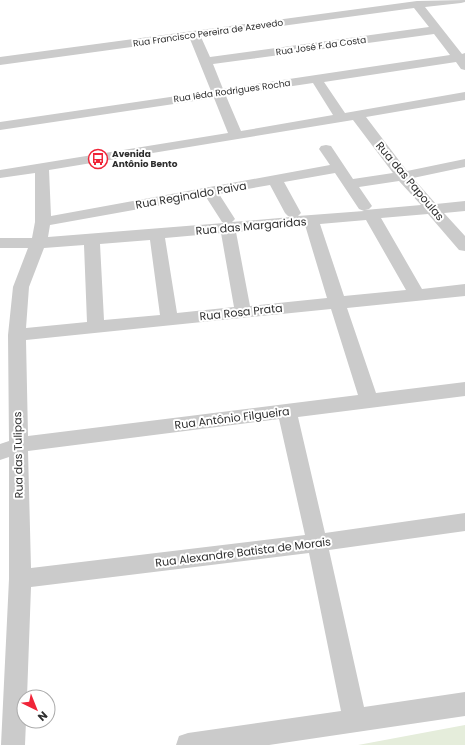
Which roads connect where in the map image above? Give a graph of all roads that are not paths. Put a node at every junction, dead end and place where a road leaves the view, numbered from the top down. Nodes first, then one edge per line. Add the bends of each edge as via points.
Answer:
1 (461, 0) edge
2 (420, 2) edge
3 (437, 30) junction
4 (194, 34) junction
5 (463, 60) edge
6 (0, 61) edge
7 (205, 61) junction
8 (316, 79) junction
9 (219, 93) junction
10 (465, 96) edge
11 (356, 115) junction
12 (342, 118) junction
13 (0, 126) edge
14 (236, 136) junction
15 (326, 149) dead end
16 (465, 163) edge
17 (42, 168) junction
18 (339, 168) junction
19 (0, 174) edge
20 (403, 176) junction
21 (275, 180) junction
22 (350, 184) junction
23 (210, 192) junction
24 (429, 205) junction
25 (465, 206) edge
26 (367, 210) junction
27 (293, 213) junction
28 (311, 221) junction
29 (227, 224) junction
30 (41, 233) junction
31 (157, 235) junction
32 (92, 240) junction
33 (0, 243) edge
34 (465, 246) edge
35 (465, 290) edge
36 (417, 295) junction
37 (337, 302) junction
38 (243, 312) junction
39 (169, 320) junction
40 (96, 327) junction
41 (18, 335) junction
42 (465, 389) edge
43 (369, 401) junction
44 (287, 412) junction
45 (18, 445) junction
46 (0, 452) edge
47 (465, 522) edge
48 (317, 543) junction
49 (20, 579) junction
50 (465, 704) edge
51 (355, 720) junction
52 (13, 745) edge
53 (188, 745) edge

1 - 2 street, Rua Francisco Pereira de Azevedo
2 - 3 street
2 - 4 street, Rua Francisco Pereira de Azevedo
3 - 5 street
3 - 7 street, Rua José F da Costa
4 - 6 street, Rua Francisco Pereira de Azevedo
4 - 7 street
5 - 8 street, Rua Iêda Rodrigues Rocha
7 - 9 street
8 - 9 street, Rua Iêda Rodrigues Rocha
8 - 12 street
9 - 13 street, Rua Iêda Rodrigues Rocha
9 - 14 street
10 - 11 street
11 - 12 street
11 - 20 street, Rua das Papoulas
12 - 14 street
14 - 17 street
15 - 18 street
16 - 20 street
17 - 19 street
17 - 30 street, Rua das Tulipas
18 - 21 street, Rua Reginaldo Paiva
18 - 22 street
20 - 22 street
20 - 24 street, Rua das Papoulas
21 - 23 street, Rua Reginaldo Paiva
21 - 27 street
22 - 26 street
23 - 29 street
23 - 30 street, Rua Reginaldo Paiva
24 - 25 street, Rua das Margaridas
24 - 26 street, Rua das Margaridas
24 - 34 street, Rua das Papoulas
26 - 27 street, Rua das Margaridas
26 - 28 street, Rua das Margaridas
26 - 36 street
27 - 29 street, Rua das Margaridas
28 - 29 street, Rua das Margaridas
28 - 37 street
29 - 30 street, Rua das Margaridas
29 - 31 street, Rua das Margaridas
29 - 38 street
30 - 32 street, Rua das Margaridas
30 - 33 street
30 - 41 street, Rua das Tulipas via 21,287
31 - 32 street, Rua das Margaridas
31 - 39 street
32 - 40 street
35 - 36 street, Rua Rosa Prata
36 - 37 street, Rua Rosa Prata
37 - 38 street, Rua Rosa Prata
37 - 43 street
38 - 39 street, Rua Rosa Prata
39 - 40 street, Rua Rosa Prata
40 - 41 street, Rua Rosa Prata
41 - 45 street, Rua das Tulipas
42 - 43 street, Rua Antônio Filgueira
43 - 44 street, Rua Antônio Filgueira
44 - 45 street, Rua Antônio Filgueira
44 - 48 street
45 - 46 street, Rua Antônio Filgueira
45 - 49 street, Rua das Tulipas
47 - 48 street, Rua Alexandre Batista de Morais
48 - 49 street, Rua Alexandre Batista de Morais
48 - 51 street
49 - 52 street, Rua das Tulipas
50 - 51 street
51 - 53 street

